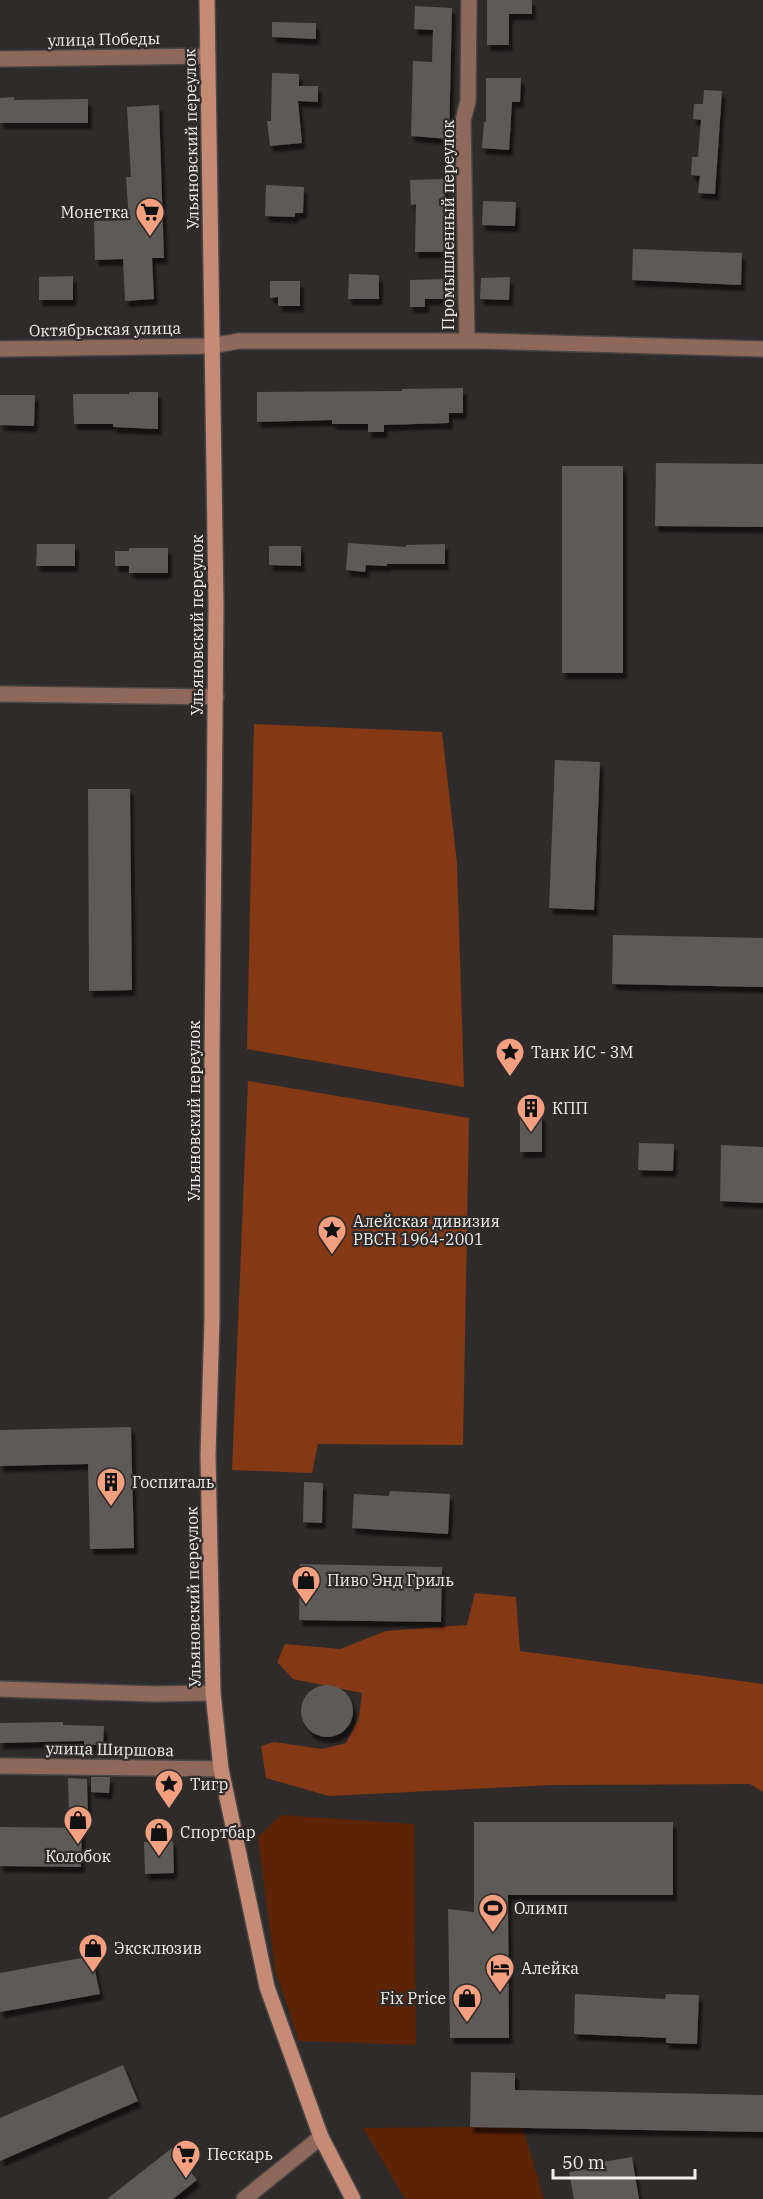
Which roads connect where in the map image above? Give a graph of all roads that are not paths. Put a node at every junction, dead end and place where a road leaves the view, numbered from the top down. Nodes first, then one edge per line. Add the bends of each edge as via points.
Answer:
1 (207, 0) edge
2 (469, 0) edge
3 (208, 56) junction
4 (0, 59) edge
5 (467, 341) junction
6 (211, 346) junction
7 (0, 349) edge
8 (763, 349) edge
9 (0, 694) edge
10 (216, 697) junction
11 (0, 1689) edge
12 (213, 1693) junction
13 (0, 1766) edge
14 (220, 1769) junction
15 (321, 2137) junction
16 (244, 2199) edge
17 (353, 2199) edge

1 - 3 main road, Ульяновский переулок
2 - 5 street, Промышленный переулок via 468,101 463,121
3 - 4 street, улица Победы
3 - 6 main road, Ульяновский переулок
5 - 6 street, Октябрьская улица via 239,341
5 - 8 street, Октябрьская улица
6 - 7 street, Октябрьская улица
6 - 10 main road, Ульяновский переулок
9 - 10 street
10 - 12 main road, Ульяновский переулок via 208,1456
11 - 12 street
12 - 14 main road, Ульяновский переулок
13 - 14 street, улица Ширшова
14 - 15 main road, Ульяновский переулок via 267,1987
15 - 16 street
15 - 17 main road, Ульяновский переулок

